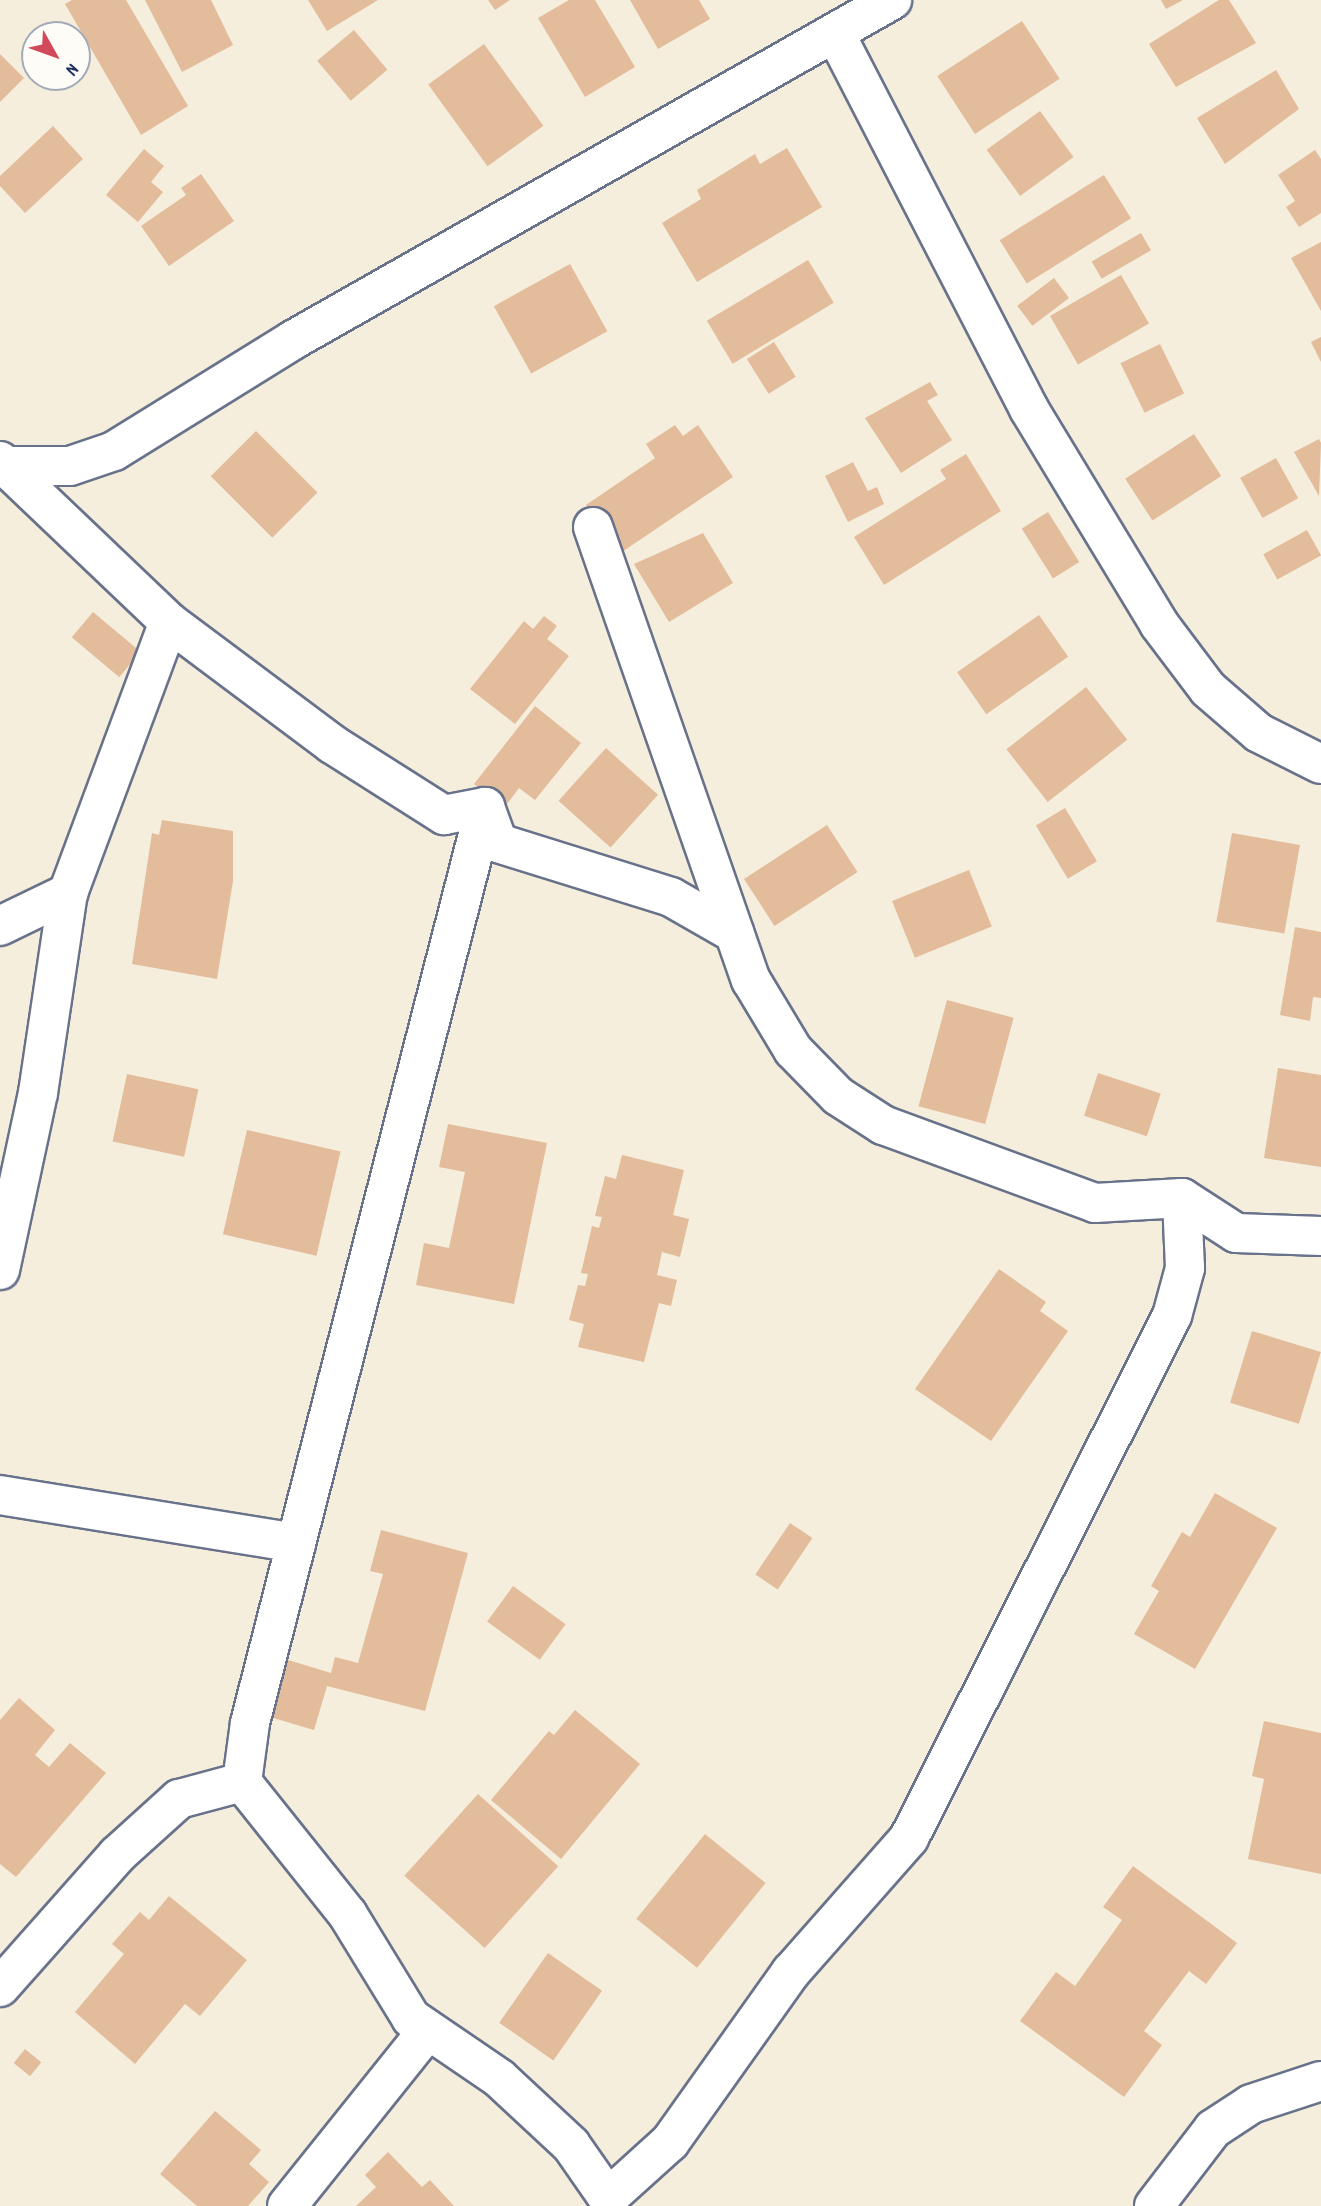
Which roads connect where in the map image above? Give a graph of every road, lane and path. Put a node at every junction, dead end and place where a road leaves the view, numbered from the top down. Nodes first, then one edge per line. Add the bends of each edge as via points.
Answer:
1 (892, 0) edge
2 (835, 33) junction
3 (3, 464) edge
4 (593, 527) dead end
5 (169, 622) junction
6 (1321, 764) edge
7 (485, 807) junction
8 (68, 893) junction
9 (0, 926) edge
10 (734, 933) junction
11 (1182, 1198) junction
12 (1321, 1236) edge
13 (0, 1270) edge
14 (0, 1495) edge
15 (296, 1543) junction
16 (243, 1782) junction
17 (0, 1987) edge
18 (426, 2031) junction
19 (1321, 2081) edge
20 (605, 2202) edge
21 (287, 2206) edge
22 (1154, 2206) edge

1 - 2 street
2 - 3 street via 293,340 114,451 70,466
2 - 6 street via 1030,409 1159,624 1208,689 1259,733
3 - 5 street
4 - 10 street
5 - 7 street via 332,744 444,816
5 - 8 street
7 - 10 street via 498,843 671,897
7 - 15 street
8 - 9 street
8 - 13 street via 36,1106
10 - 11 street via 751,980 793,1050 838,1096 883,1125 1095,1202
11 - 12 street via 1236,1233
11 - 20 street via 1185,1268 1172,1316 909,1838 791,1972 670,2142
14 - 15 street
15 - 16 street via 250,1723
16 - 17 street via 179,1799 117,1855
16 - 18 street via 348,1915 384,1983
18 - 20 street via 499,2078 571,2145
18 - 21 street
19 - 22 street via 1251,2104 1213,2129

